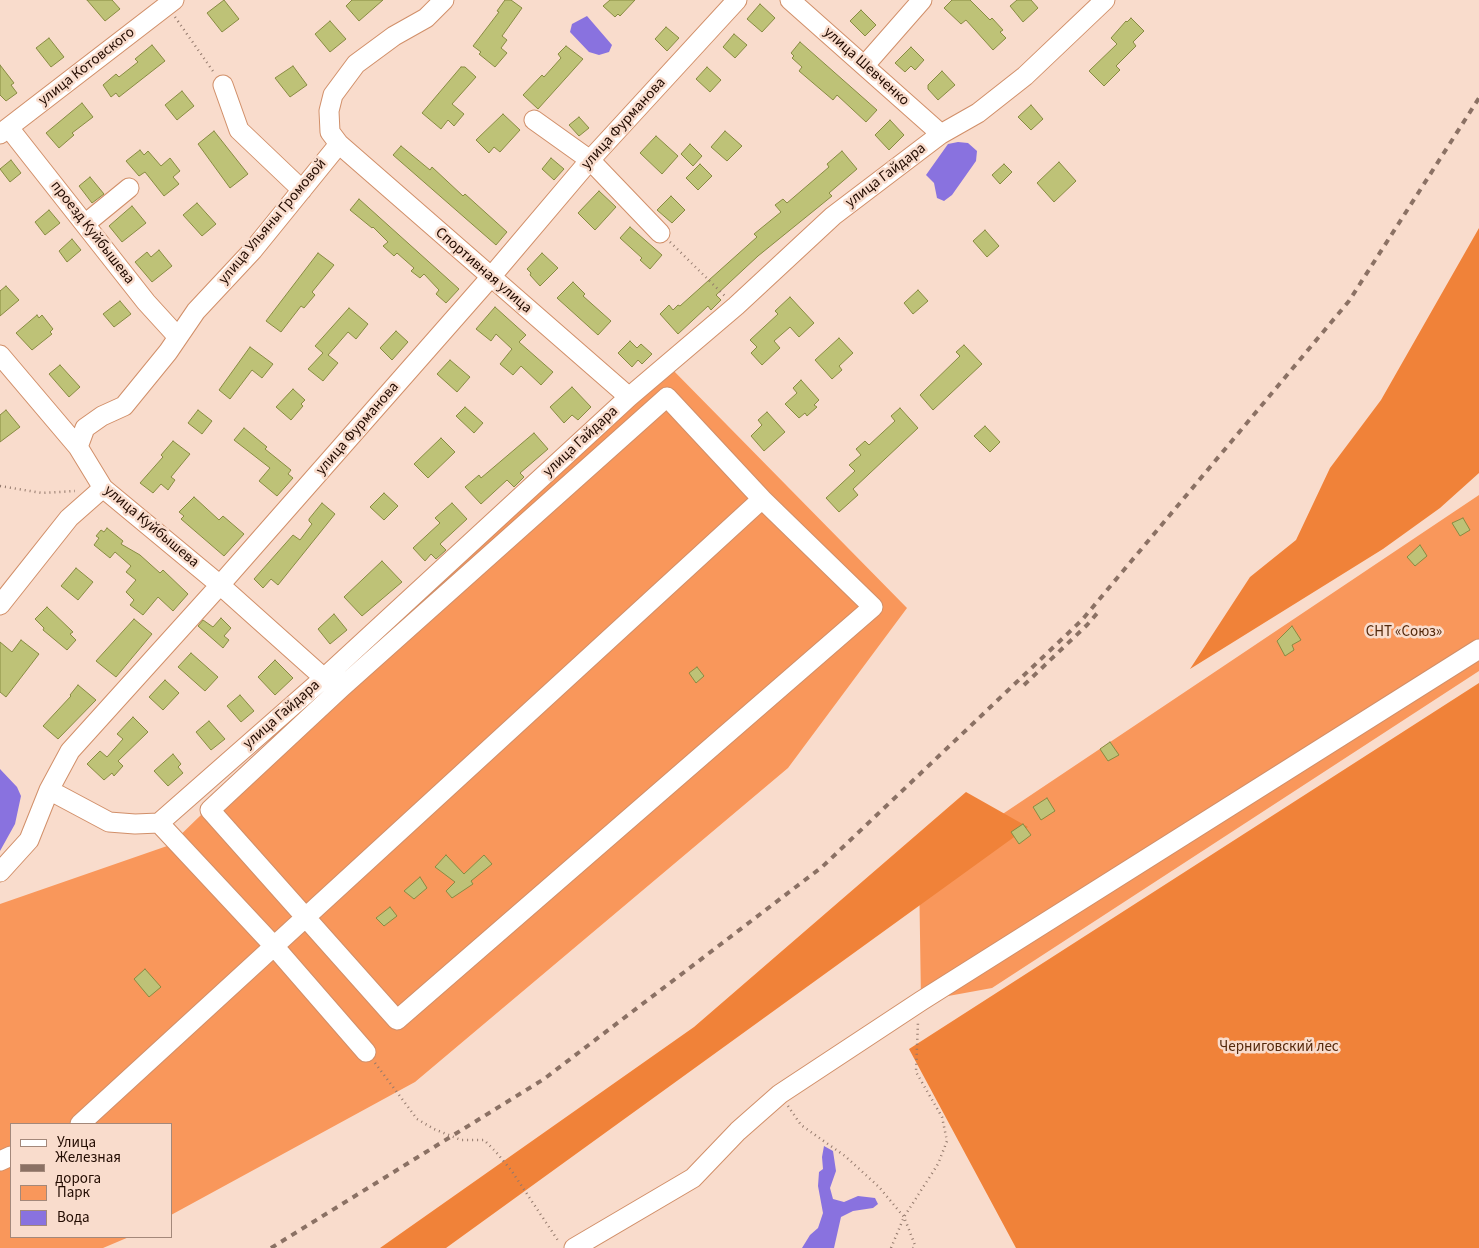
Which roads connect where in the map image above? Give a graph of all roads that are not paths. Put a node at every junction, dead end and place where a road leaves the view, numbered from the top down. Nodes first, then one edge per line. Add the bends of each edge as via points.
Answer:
1 (444, 0) edge
2 (737, 0) edge
3 (790, 0) edge
4 (922, 0) edge
5 (1105, 0) edge
6 (168, 2) edge
7 (865, 66) junction
8 (223, 85) road end
9 (534, 120) dead end
10 (4, 131) edge
11 (941, 134) junction
12 (339, 144) junction
13 (590, 160) junction
14 (129, 188) dead end
15 (302, 190) junction
16 (85, 224) junction
17 (660, 232) road end
18 (490, 278) junction
19 (177, 336) junction
20 (0, 355) edge
21 (629, 397) junction
22 (78, 447) junction
23 (103, 488) junction
24 (762, 499) junction
25 (220, 585) junction
26 (0, 604) edge
27 (1479, 649) edge
28 (324, 678) junction
29 (48, 790) junction
30 (159, 823) junction
31 (0, 872) edge
32 (304, 916) junction
33 (273, 945) junction
34 (366, 1052) road end
35 (81, 1123) edge
36 (574, 1248) edge

1 - 12 street via 426,18 394,36 356,64 342,82 333,95 329,111 330,132
2 - 13 street, улица Фурманова
3 - 7 street, улица Шевченко
4 - 7 street
5 - 11 street, улица Гайдара via 1025,76 978,113
6 - 10 street, улица Котовского
7 - 11 street, улица Шевченко
8 - 15 street via 239,130
9 - 13 street
10 - 16 street, проезд Куйбышева
11 - 21 street, улица Гайдара via 833,216 670,367
12 - 15 street, улица Ульяны Громовой
12 - 18 street, Спортивная улица
13 - 17 street
13 - 18 street, улица Фурманова
14 - 16 street
15 - 19 street, улица Ульяны Громовой
16 - 19 street, проезд Куйбышева
18 - 21 street, Спортивная улица
18 - 25 street, улица Фурманова
19 - 22 street, улица Ульяны Громовой via 124,406 85,428
20 - 22 street, улица Куйбышева
21 - 28 street, улица Гайдара
22 - 23 street, улица Куйбышева
23 - 25 street, улица Куйбышева
23 - 26 street via 68,518
24 - 32 street
24 - 32 street via 667,397 341,688 210,810
24 - 32 street via 873,607 397,1020
25 - 28 street, улица Куйбышева
25 - 29 street, улица Фурманова via 70,751
27 - 36 street via 921,1001 780,1094 738,1130 694,1178
28 - 30 street, улица Гайдара
29 - 30 street via 109,822
29 - 31 street, улица Фурманова via 29,840
30 - 33 street
32 - 33 street
33 - 34 street
33 - 35 street

